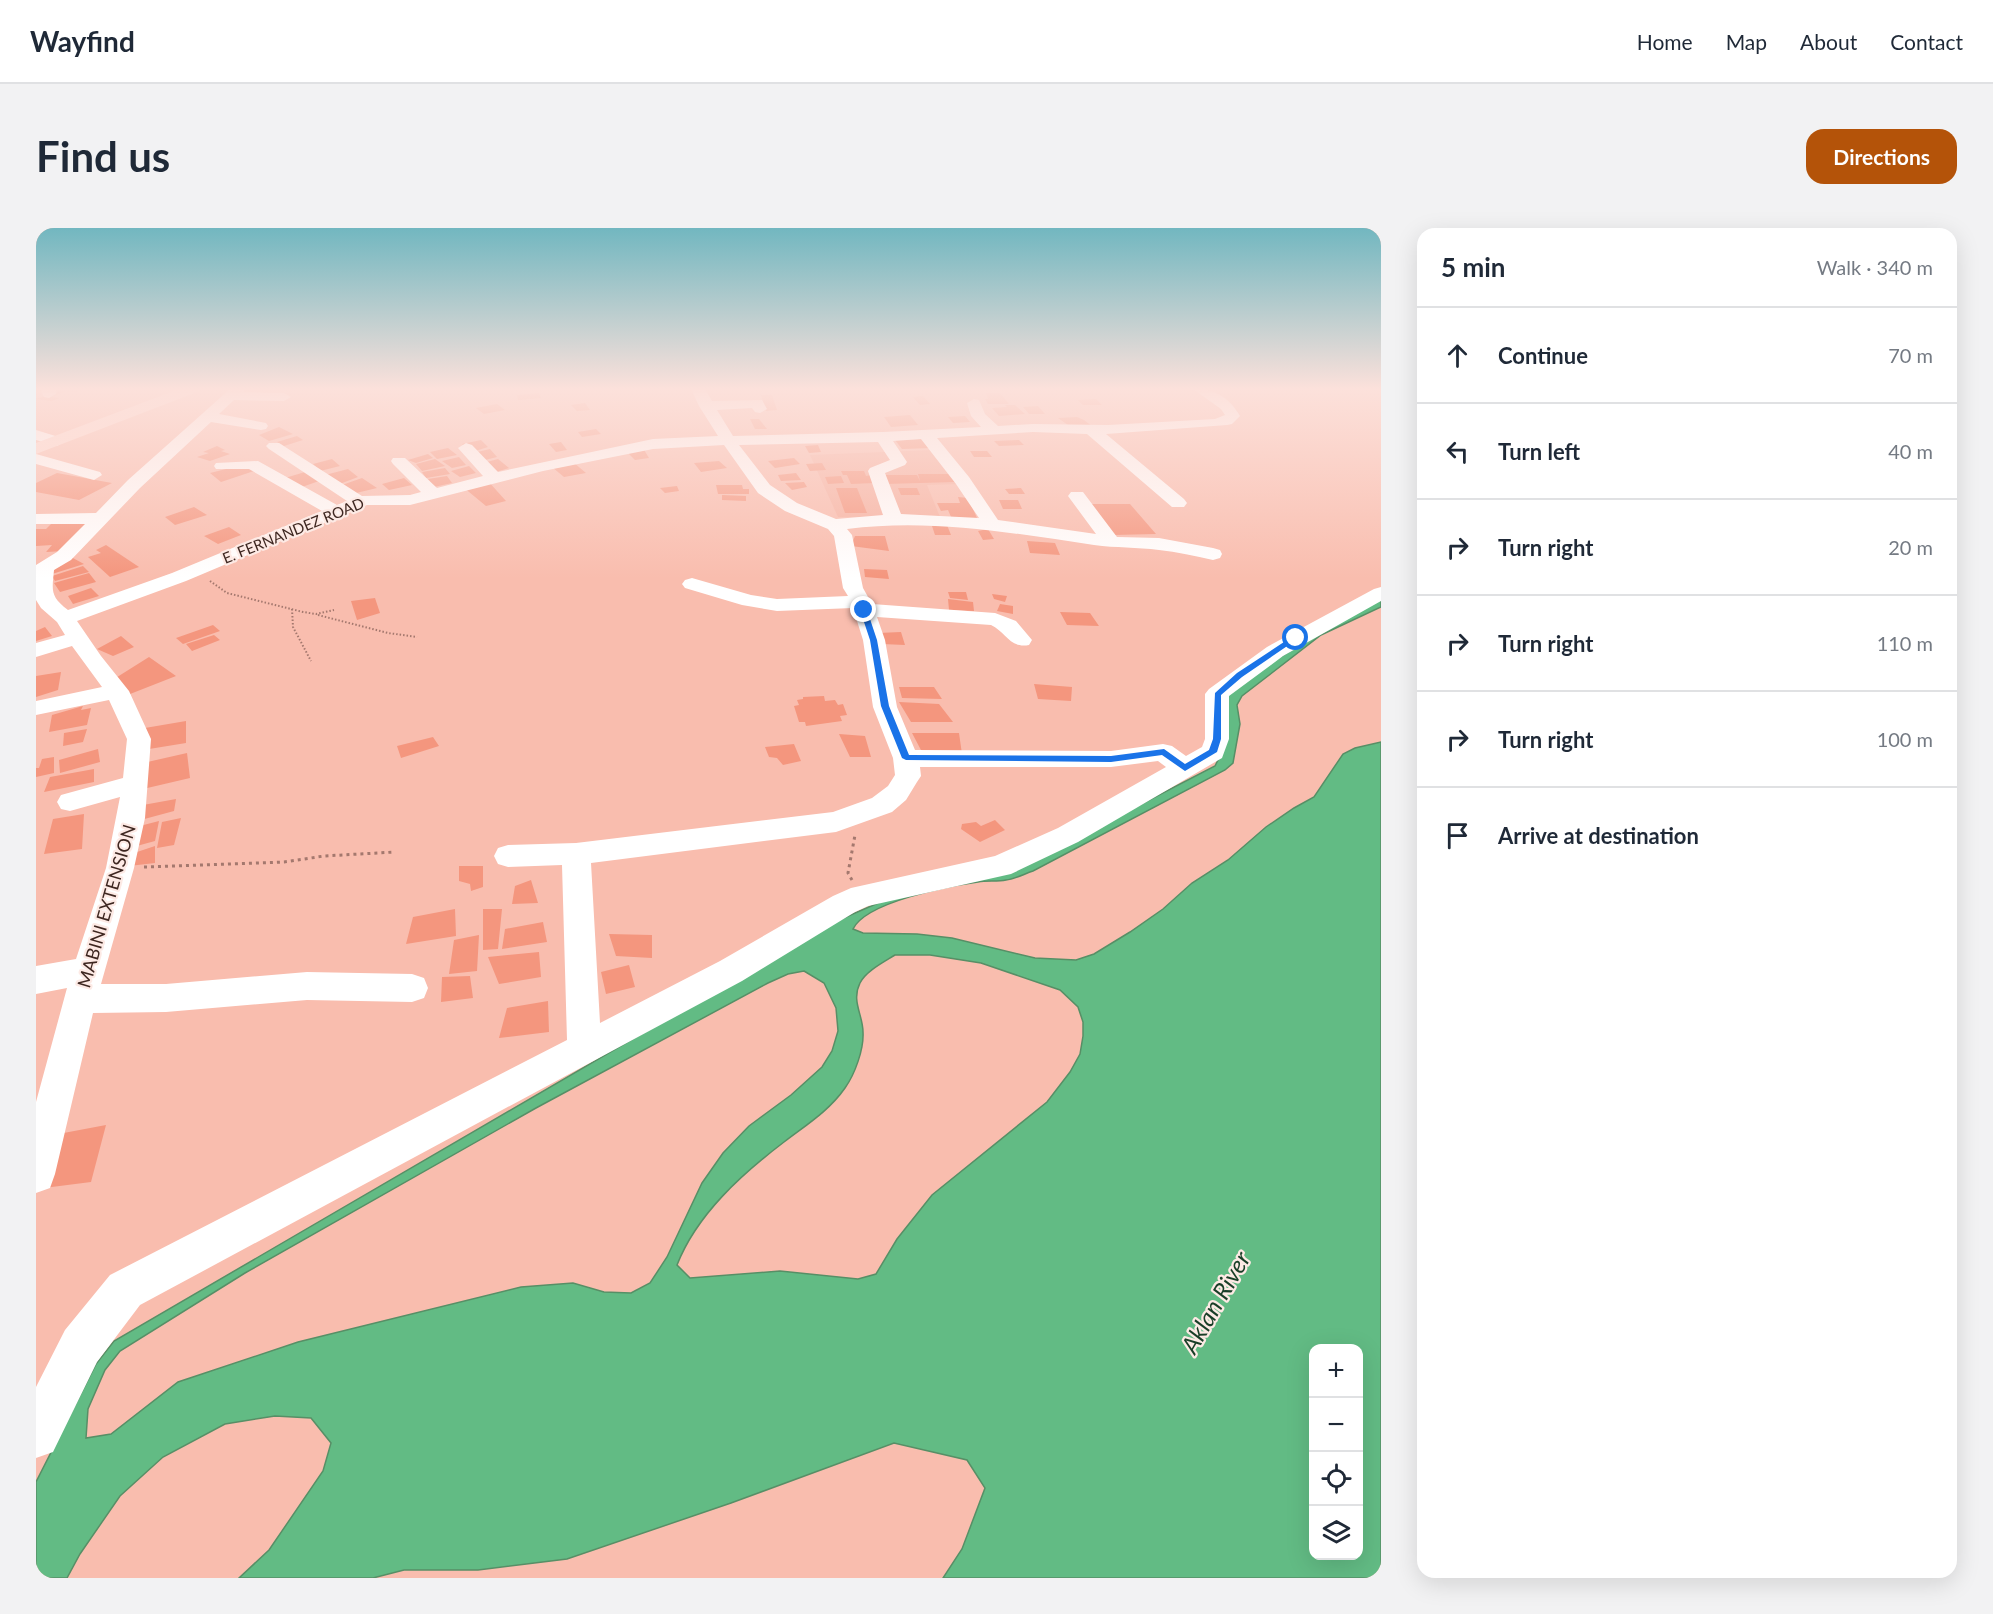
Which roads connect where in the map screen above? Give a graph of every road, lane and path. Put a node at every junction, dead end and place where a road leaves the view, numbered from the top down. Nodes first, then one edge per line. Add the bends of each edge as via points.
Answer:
1 (171, 452) edge
2 (283, 452) edge
3 (470, 452) edge
4 (609, 452) edge
5 (736, 452) edge
6 (893, 452) edge
7 (939, 452) edge
8 (1117, 452) edge
9 (36, 459) edge
10 (399, 461) dead end
11 (222, 466) dead end
12 (94, 475) dead end
13 (494, 478) junction
14 (432, 493) junction
15 (1077, 496) dead end
16 (360, 502) junction
17 (1178, 503) dead end
18 (336, 512) junction
19 (101, 518) junction
20 (36, 519) edge
21 (894, 520) junction
22 (834, 525) junction
23 (993, 526) junction
24 (1112, 542) junction
25 (1213, 554) dead end
26 (36, 556) edge
27 (74, 558) junction
28 (179, 577) junction
29 (692, 584) dead end
30 (1381, 593) edge
31 (862, 606) junction
32 (292, 609) junction
33 (334, 610) dead end
34 (316, 614) junction
35 (57, 616) edge
36 (417, 637) dead end
37 (1021, 640) dead end
38 (36, 650) edge
39 (311, 662) dead end
40 (117, 691) junction
41 (36, 708) edge
42 (906, 758) junction
43 (1185, 768) junction
44 (136, 784) junction
45 (70, 802) dead end
46 (857, 814) junction
47 (395, 852) dead end
48 (576, 854) junction
49 (508, 856) dead end
50 (120, 868) junction
51 (862, 896) junction
52 (36, 980) edge
53 (84, 984) junction
54 (412, 988) dead end
55 (584, 1048) junction
56 (36, 1174) edge
57 (36, 1435) edge

1 - 19 street, MABINI EXTENSION
2 - 16 street
3 - 13 street
4 - 13 street, E. FERNANDEZ ROAD
5 - 22 street via 764,489 791,507
6 - 21 street via 899,462 876,471
7 - 23 street
8 - 17 street
9 - 12 street
10 - 14 street
11 - 18 street via 252,464
13 - 14 street, E. FERNANDEZ ROAD
14 - 16 street, E. FERNANDEZ ROAD via 402,501
15 - 24 street
16 - 18 street, E. FERNANDEZ ROAD
18 - 28 street, E. FERNANDEZ ROAD
19 - 20 street
19 - 27 street, MABINI EXTENSION
21 - 22 street
21 - 23 street
22 - 31 street via 843,535 853,588
23 - 24 street
24 - 25 street via 1157,544
26 - 27 street
27 - 35 street, MABINI EXTENSION via 45,567 42,592
28 - 32 path via 202,576 227,593
28 - 35 street, E. FERNANDEZ ROAD
29 - 31 street via 749,601
30 - 43 street via 1296,638 1217,694 1217,739 1213,752
31 - 37 street via 995,619 1009,625
31 - 42 street via 874,640 885,706
32 - 34 path
32 - 39 path via 293,630 300,645 309,652
33 - 34 path
34 - 36 path
35 - 38 street, E. FERNANDEZ ROAD
35 - 40 street, MABINI EXTENSION
40 - 41 street
40 - 44 street, MABINI EXTENSION via 139,739
42 - 43 street via 1111,759 1164,752
42 - 46 street via 908,776 897,793 882,805
43 - 51 street via 1068,835 1001,866
44 - 45 street
44 - 50 street, MABINI EXTENSION
46 - 48 street via 836,822
46 - 51 path via 848,873
47 - 50 path via 284,862
48 - 49 street
48 - 55 street
50 - 53 street, MABINI EXTENSION
51 - 55 street
52 - 53 street
53 - 54 street via 166,998 307,986
53 - 56 street, MABINI EXTENSION
55 - 57 street via 125,1290 81,1346

